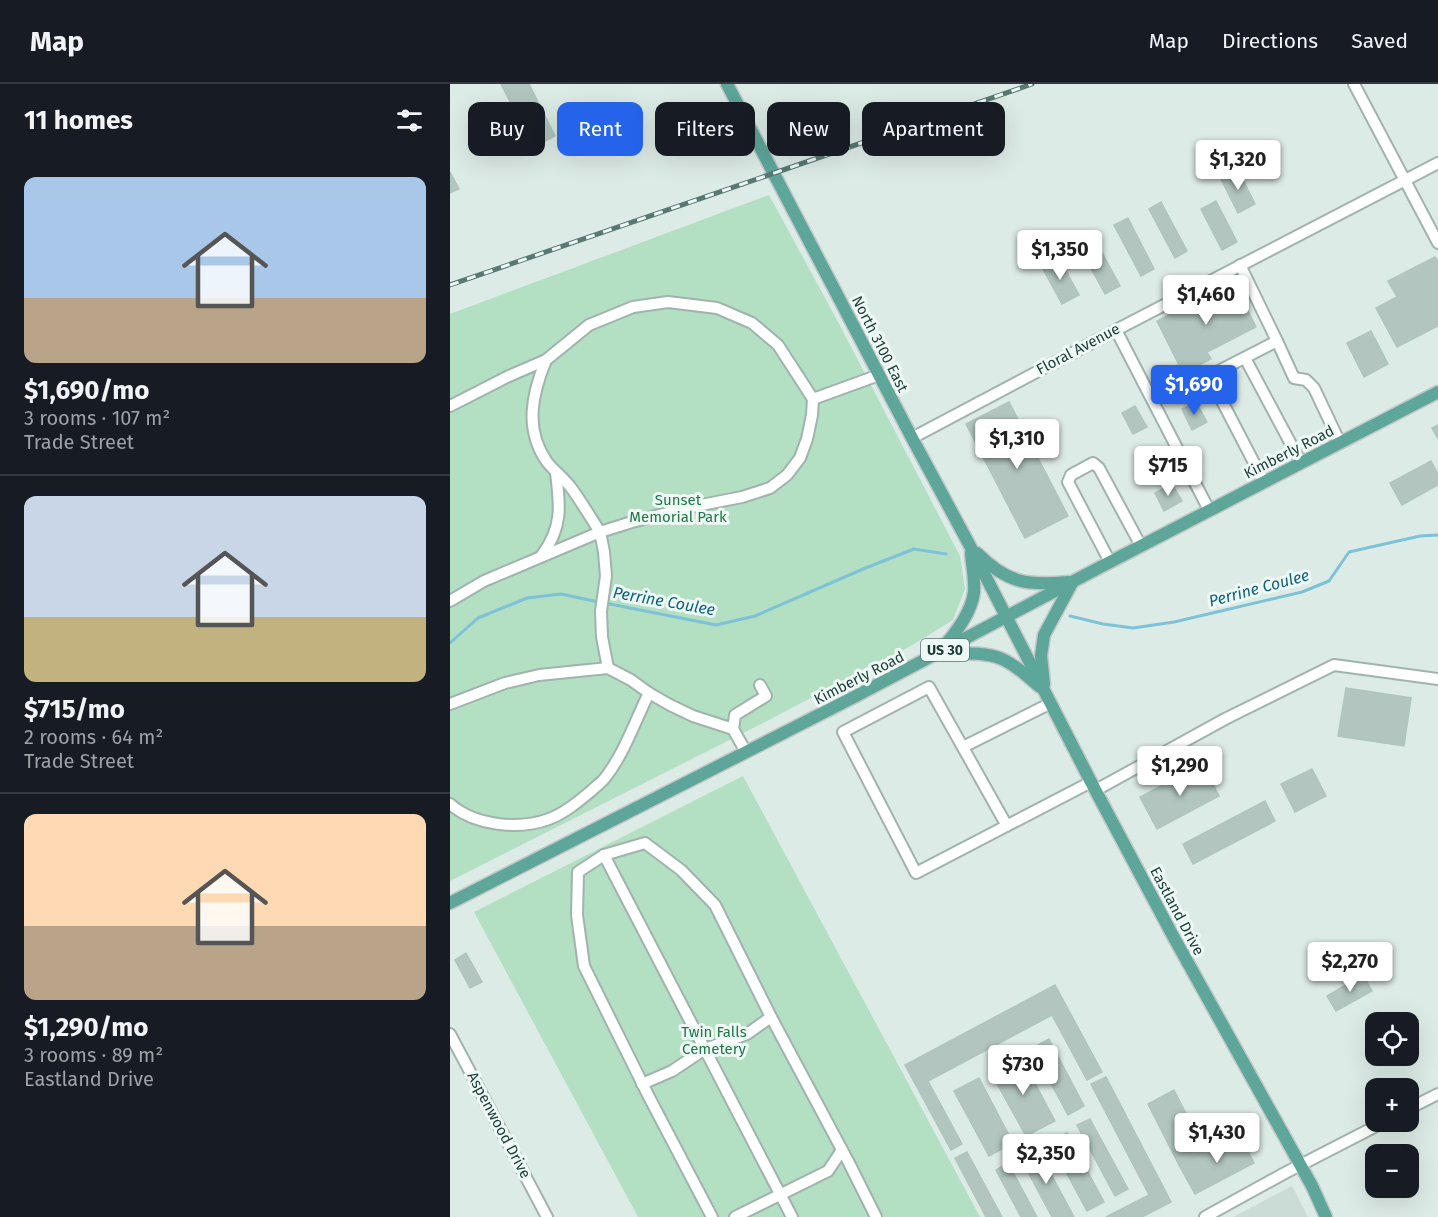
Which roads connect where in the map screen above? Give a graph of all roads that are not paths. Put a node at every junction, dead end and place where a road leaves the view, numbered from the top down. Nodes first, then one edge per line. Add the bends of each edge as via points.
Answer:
1 (727, 84) edge
2 (1354, 84) edge
3 (1438, 163) edge
4 (1405, 180) junction
5 (1438, 243) edge
6 (1240, 265) junction
7 (1116, 330) junction
8 (1278, 341) junction
9 (1245, 358) junction
10 (546, 360) junction
11 (879, 375) junction
12 (1438, 392) edge
13 (813, 399) junction
14 (450, 406) edge
15 (912, 438) junction
16 (1340, 443) junction
17 (1301, 463) junction
18 (556, 472) junction
19 (1264, 482) junction
20 (1209, 510) junction
21 (600, 532) junction
22 (970, 546) junction
23 (1141, 546) junction
24 (540, 557) junction
25 (1110, 562) junction
26 (1073, 582) junction
27 (450, 601) edge
28 (1006, 617) junction
29 (937, 654) junction
30 (608, 669) junction
31 (1438, 679) edge
32 (760, 685) dead end
33 (649, 693) junction
34 (1048, 697) junction
35 (450, 704) edge
36 (733, 729) junction
37 (963, 747) junction
38 (746, 752) junction
39 (1094, 786) junction
40 (450, 804) edge
41 (1007, 826) junction
42 (604, 855) junction
43 (450, 903) edge
44 (771, 1017) junction
45 (450, 1034) edge
46 (705, 1049) junction
47 (642, 1084) junction
48 (1438, 1094) edge
49 (1419, 1104) edge
50 (1365, 1132) edge
51 (842, 1150) junction
52 (1300, 1166) junction
53 (780, 1194) junction
54 (548, 1217) edge
55 (712, 1217) edge
56 (735, 1217) edge
57 (792, 1217) edge
58 (876, 1217) edge
59 (1205, 1217) edge
60 (1326, 1217) edge

1 - 11 main road, North 3100 East
2 - 4 street
3 - 4 street, Floral Avenue
4 - 5 street
4 - 6 street, Floral Avenue
6 - 7 street, Floral Avenue
6 - 8 street
7 - 15 street, Floral Avenue
7 - 20 street
8 - 9 street
8 - 16 street via 1294,378 1306,380 1314,388
9 - 17 street
9 - 19 street via 1209,376
10 - 13 street via 589,325 633,307 668,302 717,308 752,323 778,345
10 - 14 street
10 - 18 street via 532,414 534,435
11 - 13 street
11 - 15 main road, North 3100 East
12 - 16 main road, Kimberly Road / US 30
13 - 21 street via 800,458 770,488
15 - 22 main road, North 3100 East
16 - 17 main road, Kimberly Road / US 30
17 - 19 main road, Kimberly Road / US 30
18 - 21 street via 571,487
18 - 24 street via 559,519
19 - 20 main road, Kimberly Road / US 30
20 - 23 main road, Kimberly Road / US 30
21 - 24 street
21 - 30 street via 606,576 602,637
22 - 26 main road via 1001,574 1016,580 1030,584
22 - 28 main road, North 3100 East
22 - 29 main road via 974,595 955,634
23 - 25 main road, Kimberly Road / US 30
23 - 25 street via 1093,463 1071,475 1068,482
24 - 27 street via 484,581
25 - 26 main road, Kimberly Road / US 30
26 - 28 main road, Kimberly Road / US 30
26 - 34 main road via 1044,635 1041,656
28 - 29 main road, Kimberly Road / US 30
28 - 34 main road, Eastland Drive
29 - 34 main road via 979,654 1001,659
29 - 38 main road, Kimberly Road / US 30
30 - 33 street
30 - 35 street via 539,675
31 - 39 street via 1334,665
32 - 36 street via 766,696 735,716
33 - 36 street via 693,716
33 - 40 street via 604,779 578,802 551,818 520,826 484,822
34 - 37 street
34 - 39 main road, Eastland Drive
36 - 38 street
37 - 41 street
37 - 41 street via 929,687 843,732 916,873
38 - 43 main road, Kimberly Road / US 30
39 - 41 street
39 - 52 main road, Eastland Drive
42 - 44 street via 645,843 681,870 715,905
42 - 46 street
42 - 47 street via 578,872 577,915 584,966
44 - 46 street via 747,1034
44 - 51 street
45 - 54 street, Aspenwood Drive
46 - 47 street via 672,1071
46 - 53 street
47 - 55 street
48 - 49 street
50 - 52 street
51 - 53 street via 828,1171
51 - 58 street
52 - 59 street
52 - 60 main road, Eastland Drive
53 - 56 street
53 - 57 street

